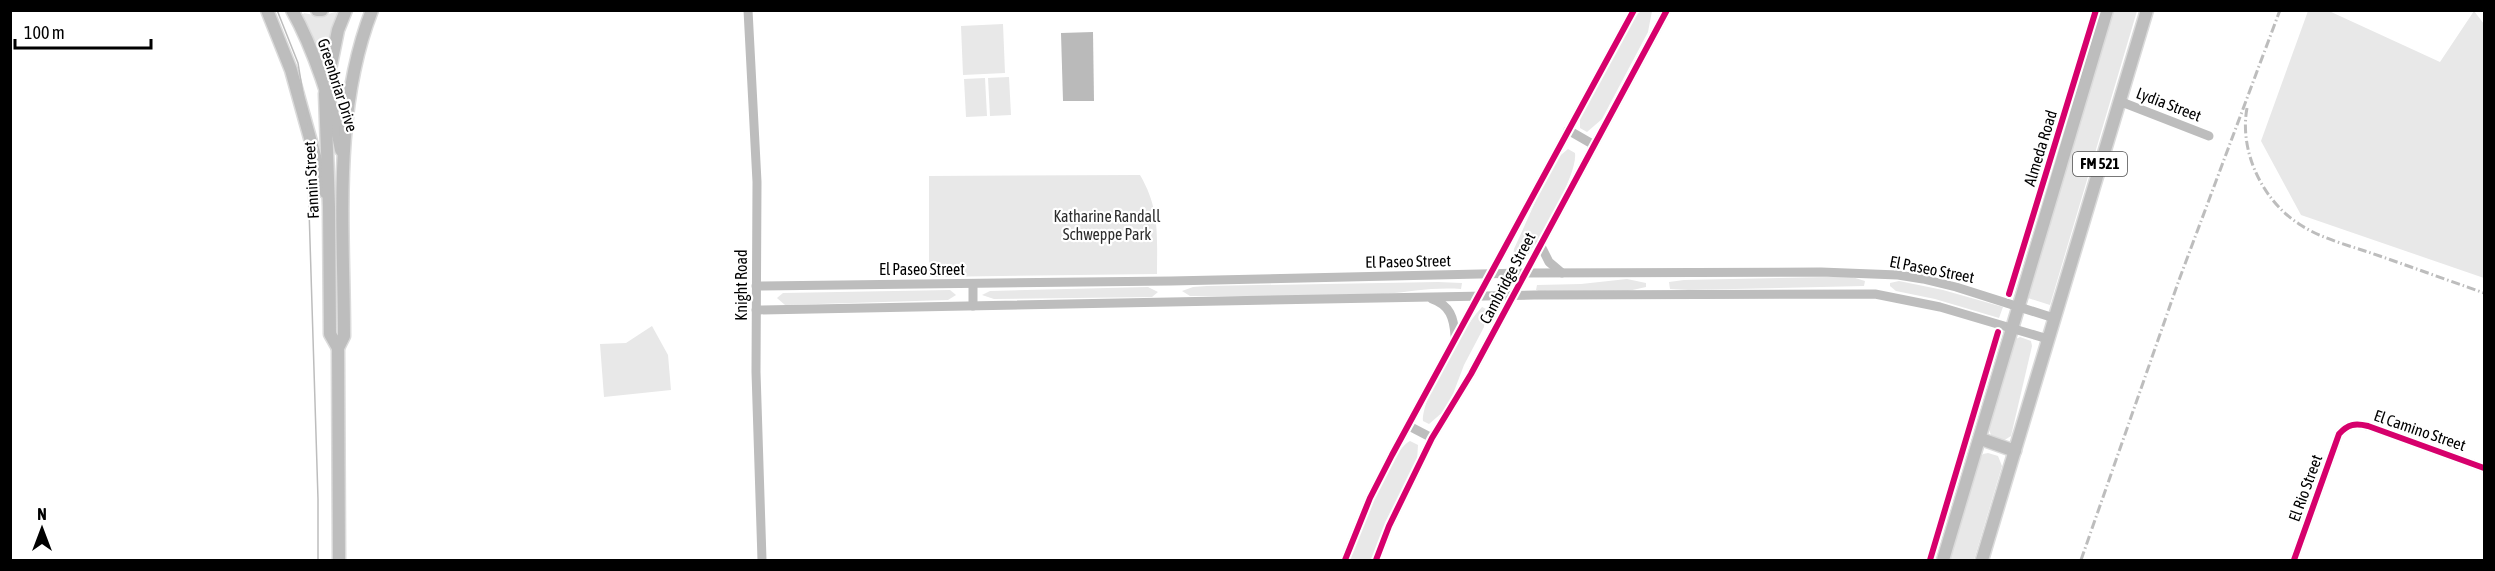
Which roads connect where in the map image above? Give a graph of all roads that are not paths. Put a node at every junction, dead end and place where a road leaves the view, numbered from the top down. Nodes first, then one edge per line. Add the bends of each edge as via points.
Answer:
1 (267, 10) edge
2 (292, 10) edge
3 (346, 10) edge
4 (372, 10) edge
5 (748, 10) edge
6 (1634, 10) edge
7 (1667, 10) edge
8 (2107, 10) edge
9 (2147, 10) edge
10 (325, 94) junction
11 (2119, 101) junction
12 (1568, 130) junction
13 (2209, 136) dead end
14 (1594, 145) junction
15 (344, 172) junction
16 (329, 207) junction
17 (1540, 244) junction
18 (1524, 273) junction
19 (1562, 273) junction
20 (1658, 273) junction
21 (1490, 274) junction
22 (1875, 274) junction
23 (1171, 281) junction
24 (973, 284) junction
25 (756, 286) junction
26 (1659, 294) junction
27 (1875, 294) junction
28 (1478, 296) junction
29 (1513, 296) junction
30 (1423, 297) junction
31 (1167, 302) junction
32 (973, 306) junction
33 (2018, 307) junction
34 (756, 310) junction
35 (2054, 318) junction
36 (2012, 328) junction
37 (1455, 336) junction
38 (2048, 339) junction
39 (338, 348) junction
40 (1409, 426) junction
41 (2346, 427) joint
42 (1432, 438) junction
43 (1981, 439) junction
44 (2015, 451) junction
45 (2484, 468) edge
46 (339, 561) edge
47 (762, 561) edge
48 (1345, 561) edge
49 (1376, 561) edge
50 (1944, 561) edge
51 (1982, 561) edge
52 (2294, 561) edge

1 - 16 main road via 291,70
2 - 10 main road, Greenbriar Drive
3 - 10 main road, Fannin Street
4 - 15 main road, Fannin Street via 351,90
5 - 25 street, Knight Road via 757,182
6 - 12 street, Cambridge Street
7 - 14 street, Cambridge Street
8 - 33 main road, Almeda Road / FM 521
9 - 11 main road, FM 521
10 - 15 main road, Greenbriar Drive
10 - 16 main road, Fannin Street
11 - 13 street, Lydia Street
11 - 35 main road, FM 521
12 - 14 street
12 - 21 street, Cambridge Street
14 - 17 street, Cambridge Street
15 - 39 main road, Fannin Street via 345,336
16 - 39 main road, Fannin Street via 330,334
17 - 18 street, Cambridge Street
17 - 19 street via 1549,262
18 - 19 street, El Paseo Street
18 - 21 street, El Paseo Street
18 - 29 street, Cambridge Street
19 - 20 street, El Paseo Street
20 - 22 street, El Paseo Street
20 - 26 street
21 - 23 street, El Paseo Street
21 - 28 street, Cambridge Street
22 - 27 street
22 - 33 street, El Paseo Street via 1934,282
23 - 24 street, El Paseo Street
23 - 31 street
24 - 25 street, El Paseo Street
24 - 32 street
25 - 34 street, Knight Road
26 - 27 street, El Paseo Street
26 - 29 street, El Paseo Street
27 - 36 street, El Paseo Street via 1940,306
28 - 29 street, El Paseo Street
28 - 30 street, El Paseo Street
28 - 37 street, Cambridge Street
29 - 42 street, Cambridge Street
30 - 31 street, El Paseo Street
30 - 37 street via 1448,309
31 - 32 street, El Paseo Street
32 - 34 street, El Paseo Street
33 - 35 street, El Paseo Street
33 - 36 main road, Almeda Road / FM 521
34 - 47 street, Knight Road
35 - 38 main road, FM 521
36 - 38 street, El Paseo Street
36 - 43 main road, Almeda Road / FM 521
37 - 40 street, Cambridge Street
38 - 44 main road, FM 521
39 - 46 main road, Fannin Street
40 - 42 street
40 - 48 street, Cambridge Street via 1370,498
41 - 45 street, El Camino Street via 2368,426
41 - 52 street, El Rio Street via 2337,441
42 - 49 street, Cambridge Street
43 - 44 main road
43 - 50 main road, Almeda Road / FM 521
44 - 51 main road, FM 521

